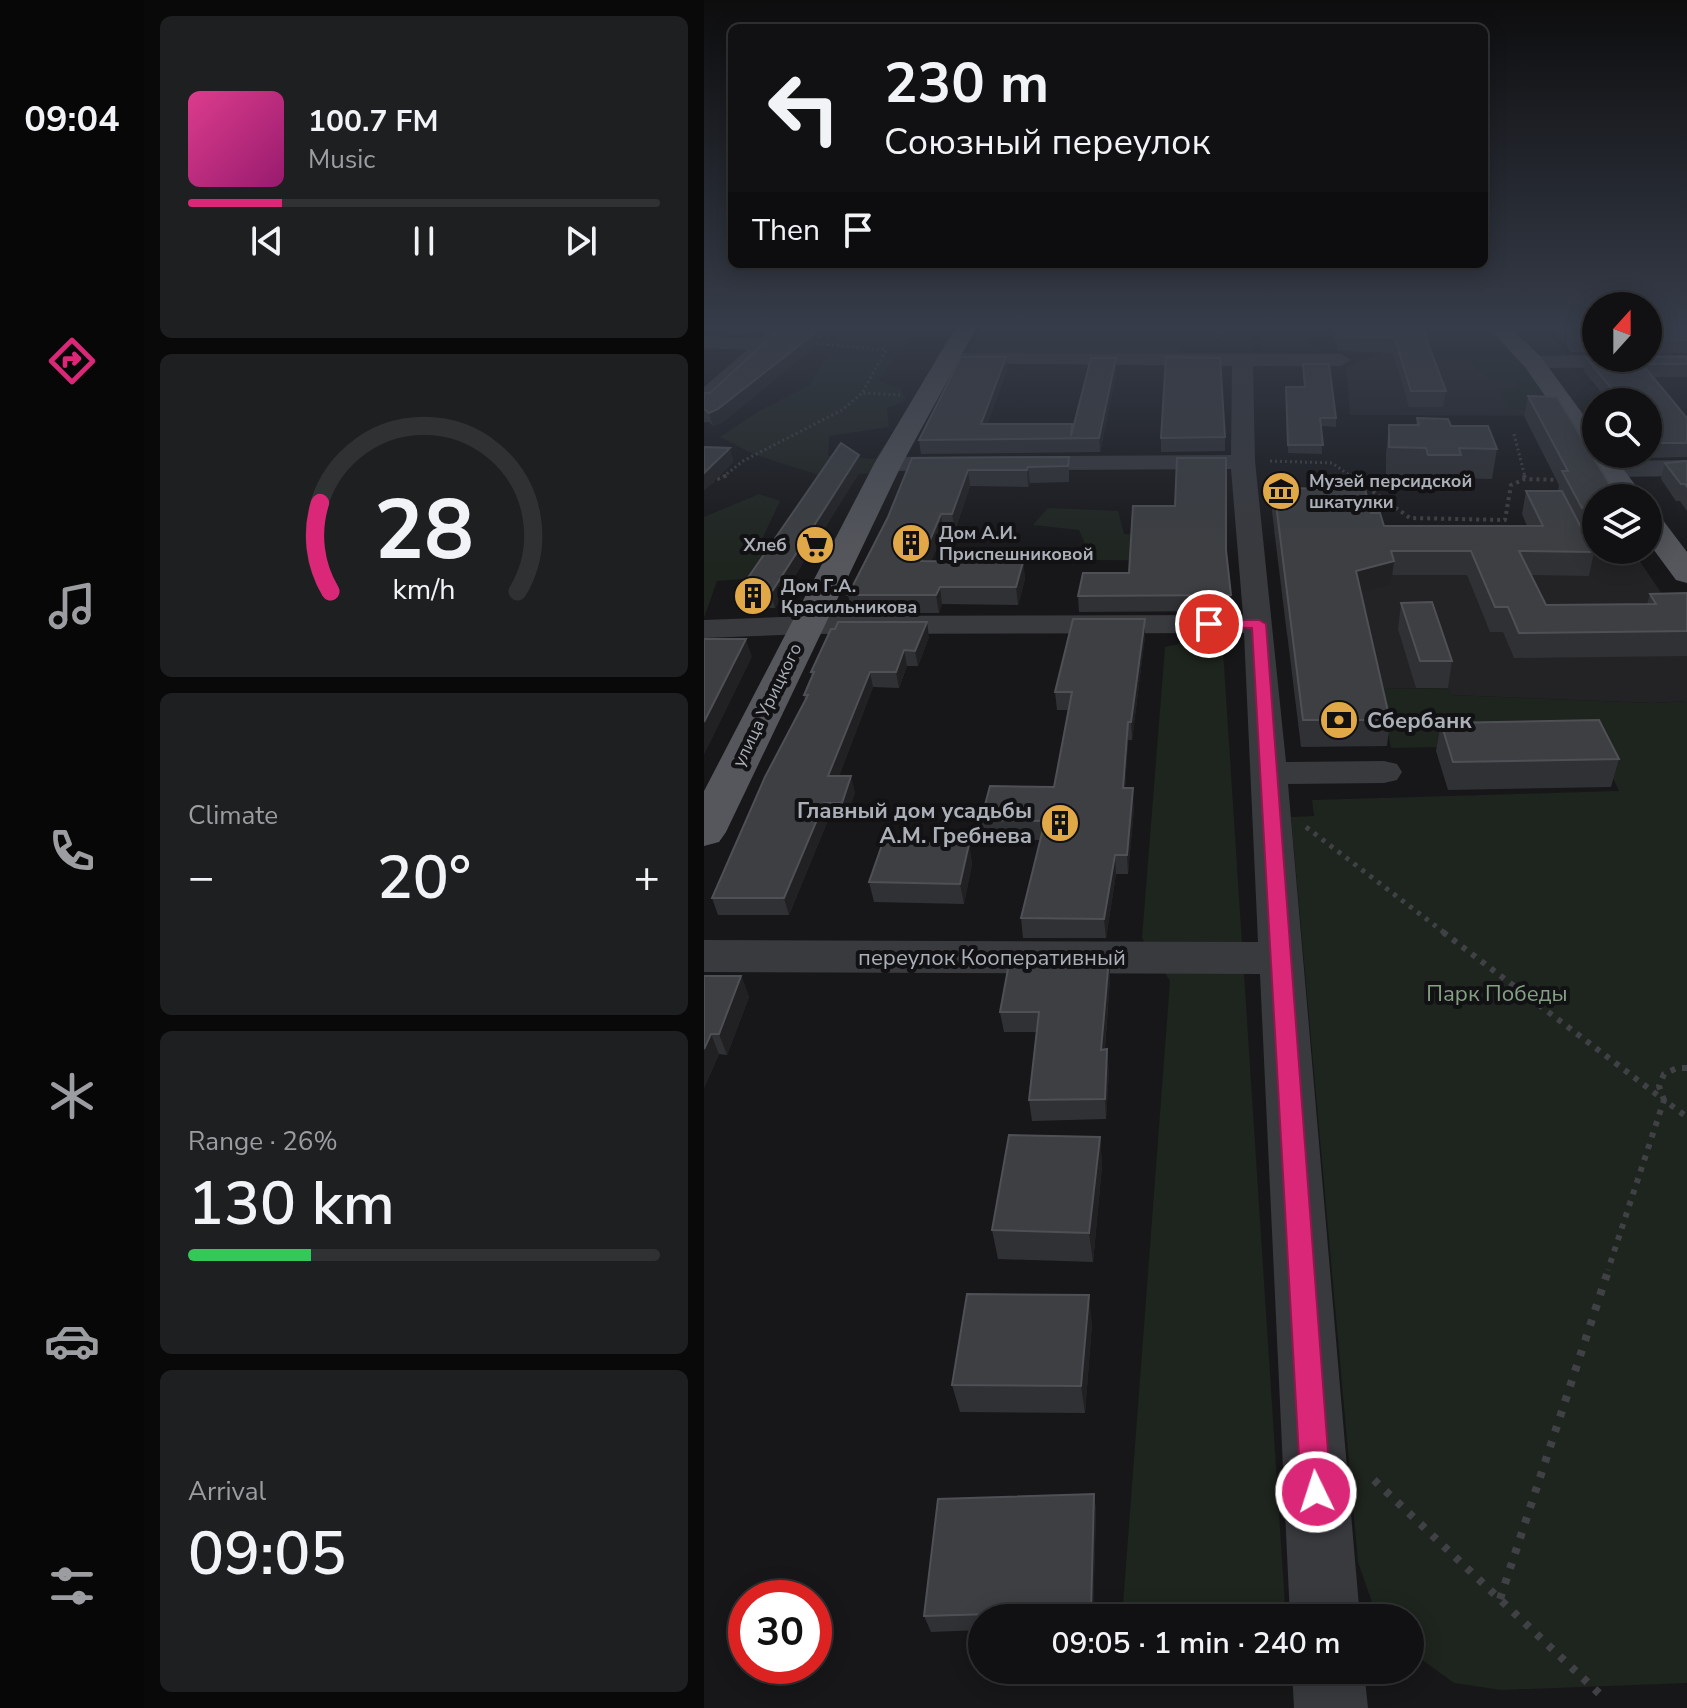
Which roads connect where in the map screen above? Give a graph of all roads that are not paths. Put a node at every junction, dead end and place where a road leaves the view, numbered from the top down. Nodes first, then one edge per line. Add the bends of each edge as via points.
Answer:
1 (921, 405) edge
2 (1253, 405) edge
3 (1563, 405) edge
4 (1254, 461) junction
5 (888, 464) junction
6 (1687, 468) edge
7 (1610, 470) edge
8 (1662, 540) edge
9 (1687, 573) edge
10 (1259, 624) junction
11 (806, 625) junction
12 (704, 629) edge
13 (1384, 772) dead end
14 (1267, 773) junction
15 (704, 832) edge
16 (704, 956) edge
17 (1280, 958) junction
18 (1324, 1604) edge
19 (1329, 1684) edge
20 (1331, 1708) edge

1 - 5 main road, улица Урицкого
2 - 4 street
3 - 7 main road
4 - 5 street
4 - 10 street
5 - 11 main road, улица Урицкого
6 - 7 street
8 - 9 main road
10 - 11 street
10 - 14 street
11 - 12 street
11 - 15 main road, улица Урицкого
13 - 14 street
14 - 17 street
16 - 17 street, переулок Кооперативный
17 - 18 street
19 - 20 street

